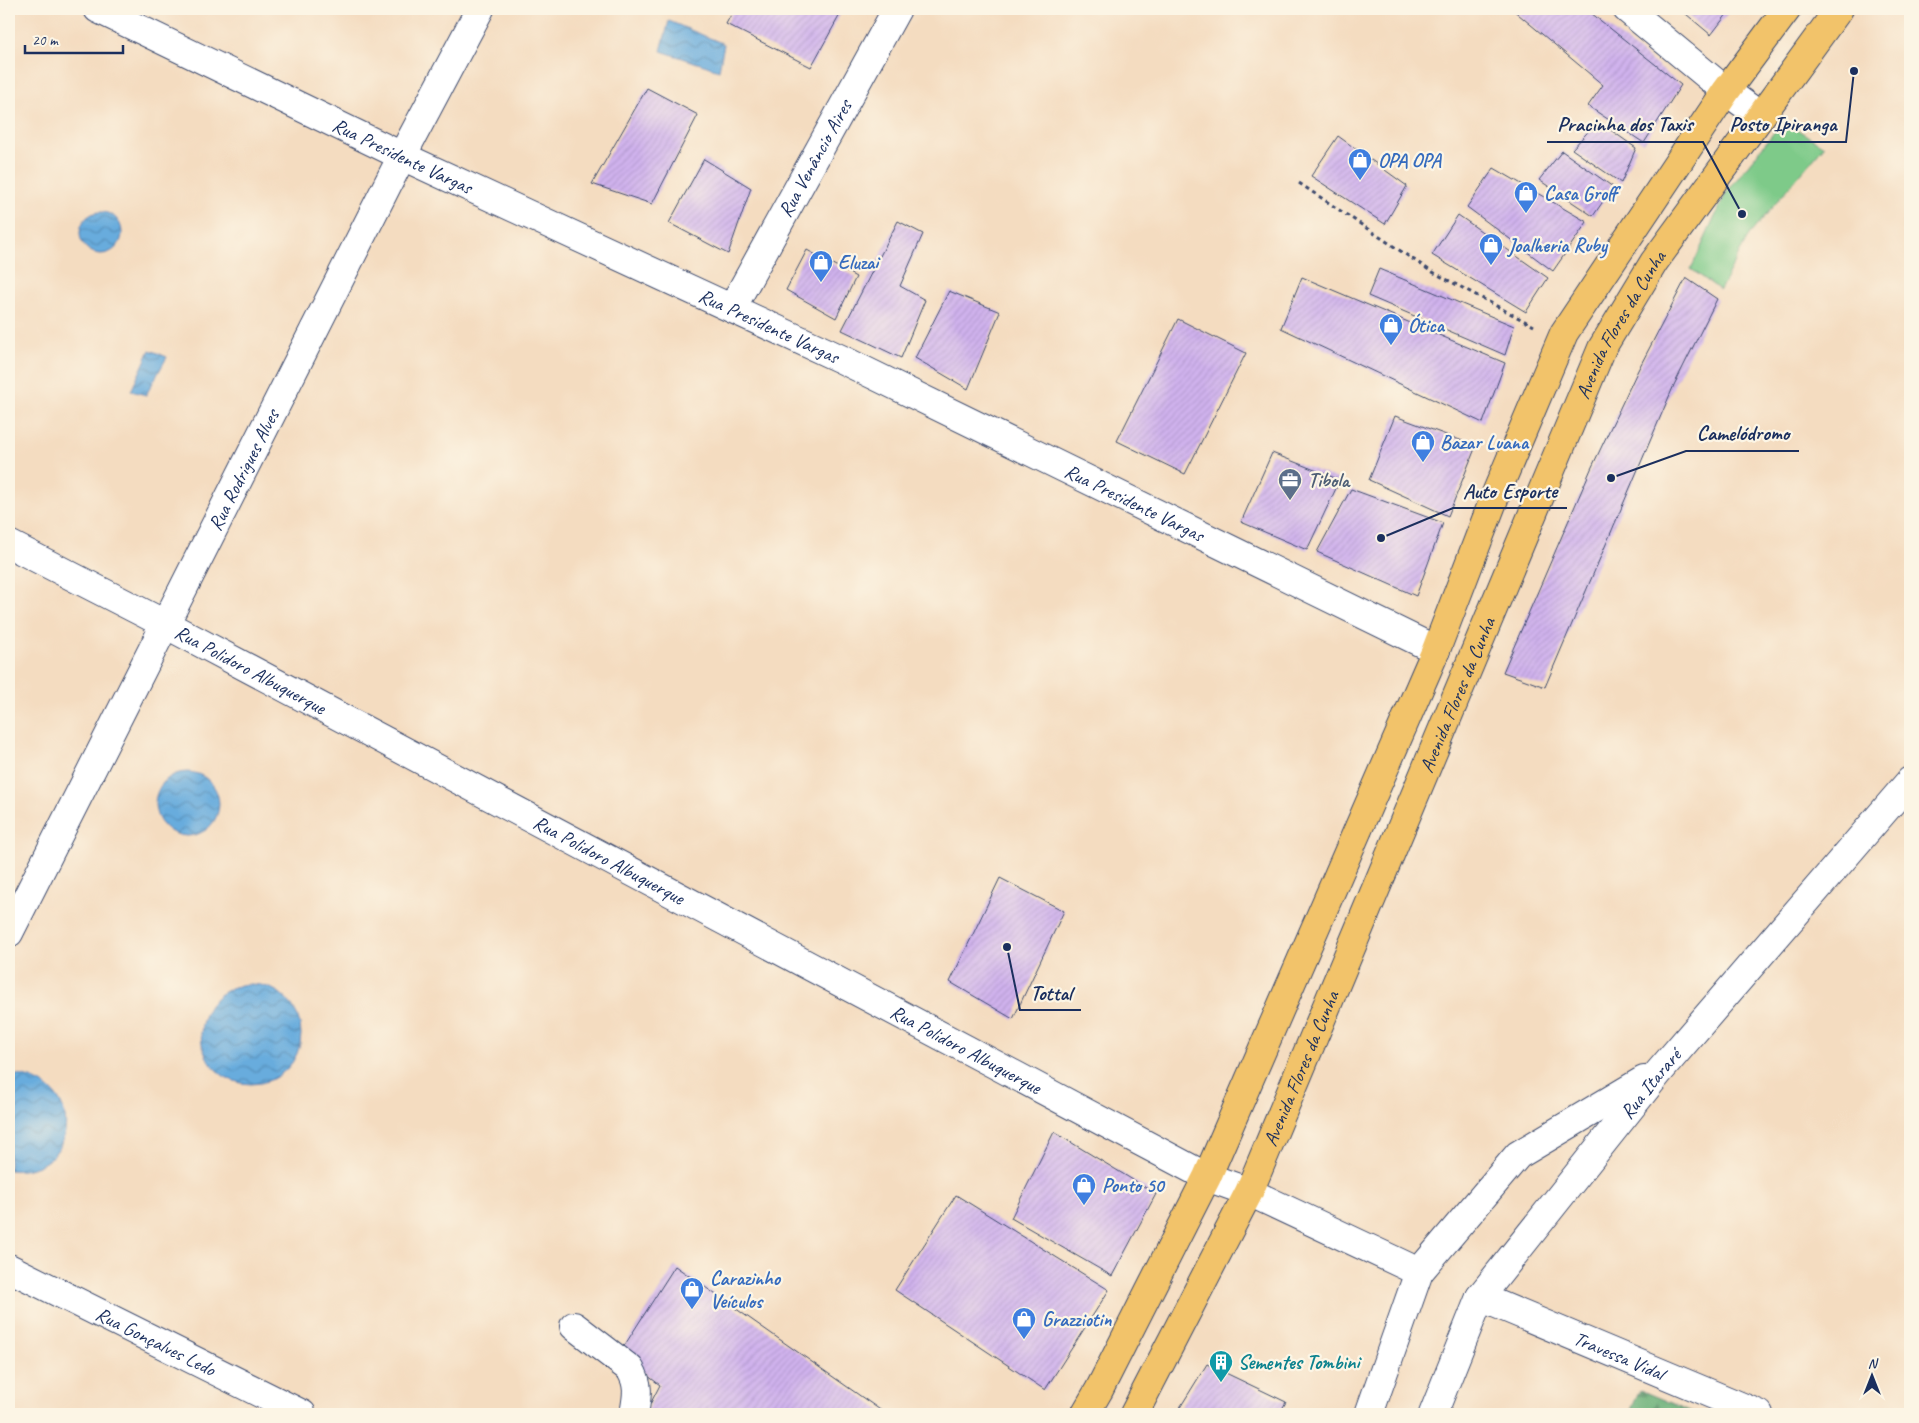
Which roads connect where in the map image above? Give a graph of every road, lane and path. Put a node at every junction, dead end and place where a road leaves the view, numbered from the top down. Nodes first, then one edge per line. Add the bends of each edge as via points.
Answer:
1 (98, 9) edge
2 (480, 9) edge
3 (897, 9) edge
4 (1627, 9) edge
5 (1787, 9) edge
6 (1839, 9) edge
7 (1726, 91) junction
8 (1760, 115) junction
9 (402, 156) junction
10 (1299, 183) dead end
11 (732, 308) junction
12 (1561, 340) junction
13 (9, 544) edge
14 (165, 624) junction
15 (1436, 650) junction
16 (1910, 781) edge
17 (9, 932) edge
18 (1658, 1072) junction
19 (1207, 1178) junction
20 (1249, 1192) junction
21 (9, 1268) edge
22 (1419, 1272) junction
23 (1480, 1297) junction
24 (574, 1326) dead end
25 (302, 1414) edge
26 (634, 1414) edge
27 (1085, 1414) edge
28 (1134, 1414) edge
29 (1369, 1414) edge
30 (1433, 1414) edge
31 (1760, 1414) edge

1 - 9 street, Rua Presidente Vargas
2 - 9 street, Rua Rodrigues Alves
3 - 11 street, Rua Venâncio Aires
4 - 7 street
5 - 7 main road, Avenida Flores da Cunha
6 - 8 main road, Avenida Flores da Cunha
7 - 8 street
7 - 12 main road, Avenida Flores da Cunha
8 - 20 main road, Avenida Flores da Cunha via 1654,262 1602,348
9 - 11 street, Rua Presidente Vargas
9 - 14 street, Rua Rodrigues Alves
10 - 12 path via 1429,270
11 - 15 street, Rua Presidente Vargas
12 - 15 main road, Avenida Flores da Cunha via 1497,491
13 - 14 street, Rua Polidoro Albuquerque
14 - 17 street, Rua Rodrigues Alves
14 - 19 street, Rua Polidoro Albuquerque
15 - 19 main road, Avenida Flores da Cunha
16 - 18 street, Rua Itararé
18 - 22 street via 1518,1155
18 - 23 street, Rua Itararé
19 - 20 street
19 - 27 main road, Avenida Flores da Cunha
20 - 22 street
20 - 28 main road, Avenida Flores da Cunha
21 - 25 street, Rua Gonçalves Ledo
22 - 29 street
23 - 30 street, Rua Itararé
23 - 31 street, Travessa Vidal
24 - 26 street via 630,1369 636,1378 638,1392

